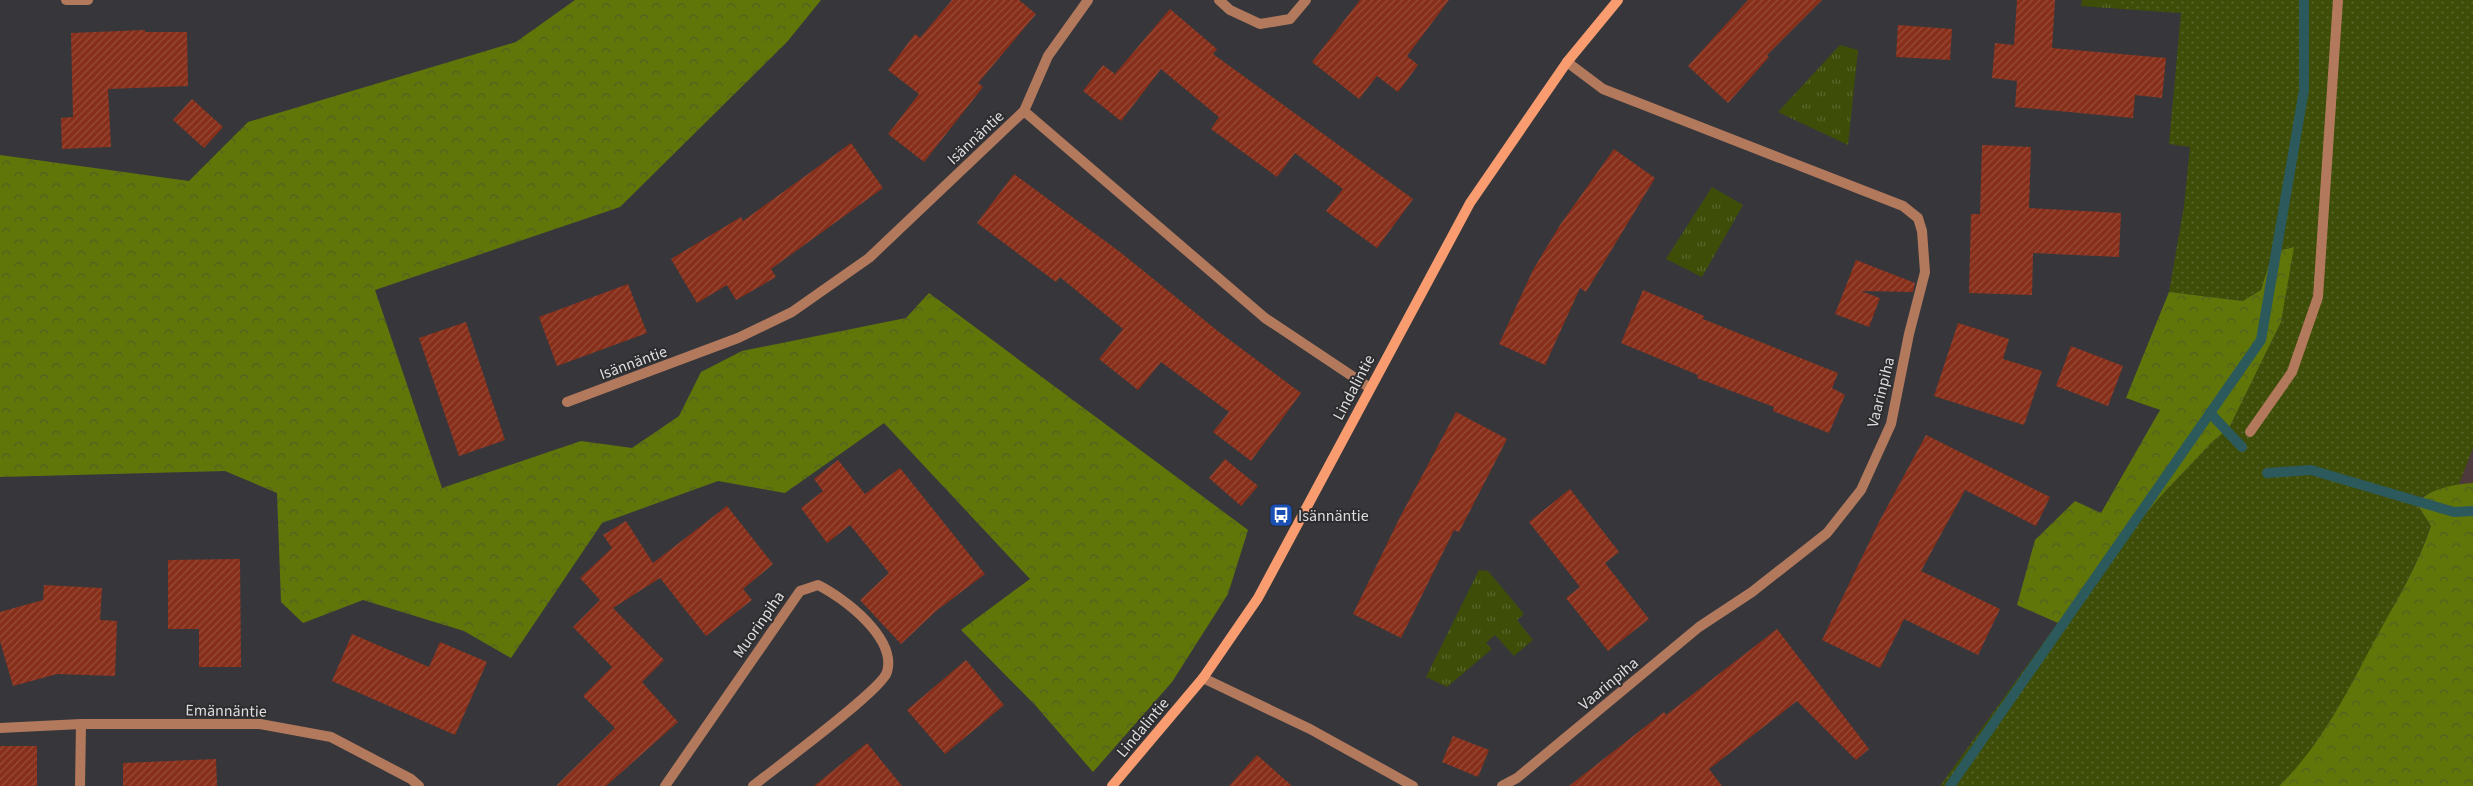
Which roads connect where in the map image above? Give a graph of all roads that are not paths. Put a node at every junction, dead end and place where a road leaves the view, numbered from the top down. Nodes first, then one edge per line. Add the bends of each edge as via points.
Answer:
1 (66, 0) edge
2 (88, 0) edge
3 (1088, 0) edge
4 (1218, 0) edge
5 (1306, 0) edge
6 (1618, 0) edge
7 (2338, 0) edge
8 (1567, 62) junction
9 (1024, 111) junction
10 (1370, 388) junction
11 (566, 402) dead end
12 (2250, 432) dead end
13 (1203, 678) junction
14 (80, 724) junction
15 (0, 728) edge
16 (80, 786) edge
17 (419, 786) edge
18 (666, 786) edge
19 (753, 786) edge
20 (1112, 786) edge
21 (1413, 786) edge
22 (1502, 786) edge

1 - 2 street
3 - 9 street via 1048,56
4 - 5 street via 1230,10 1260,24 1290,18
6 - 8 street, Lindalintie
7 - 12 street via 2318,297 2292,372
8 - 10 street, Lindalintie via 1470,204
8 - 22 street, Vaarinpiha via 1603,88 1903,206 1918,218 1925,272 1891,424 1861,490 1827,533 1752,592 1699,627 1517,778
9 - 10 street, Isännäntie via 1264,318
9 - 11 street, Isännäntie via 869,258 792,312 738,338
10 - 13 street, Lindalintie via 1258,598
13 - 20 street, Lindalintie
13 - 21 street via 1310,729
14 - 15 street, Emännäntie
14 - 16 street
14 - 17 street, Emännäntie via 260,724 322,735 375,760
18 - 19 street, Muorinpiha via 800,591 818,585 864,617 889,654 887,674 868,694

